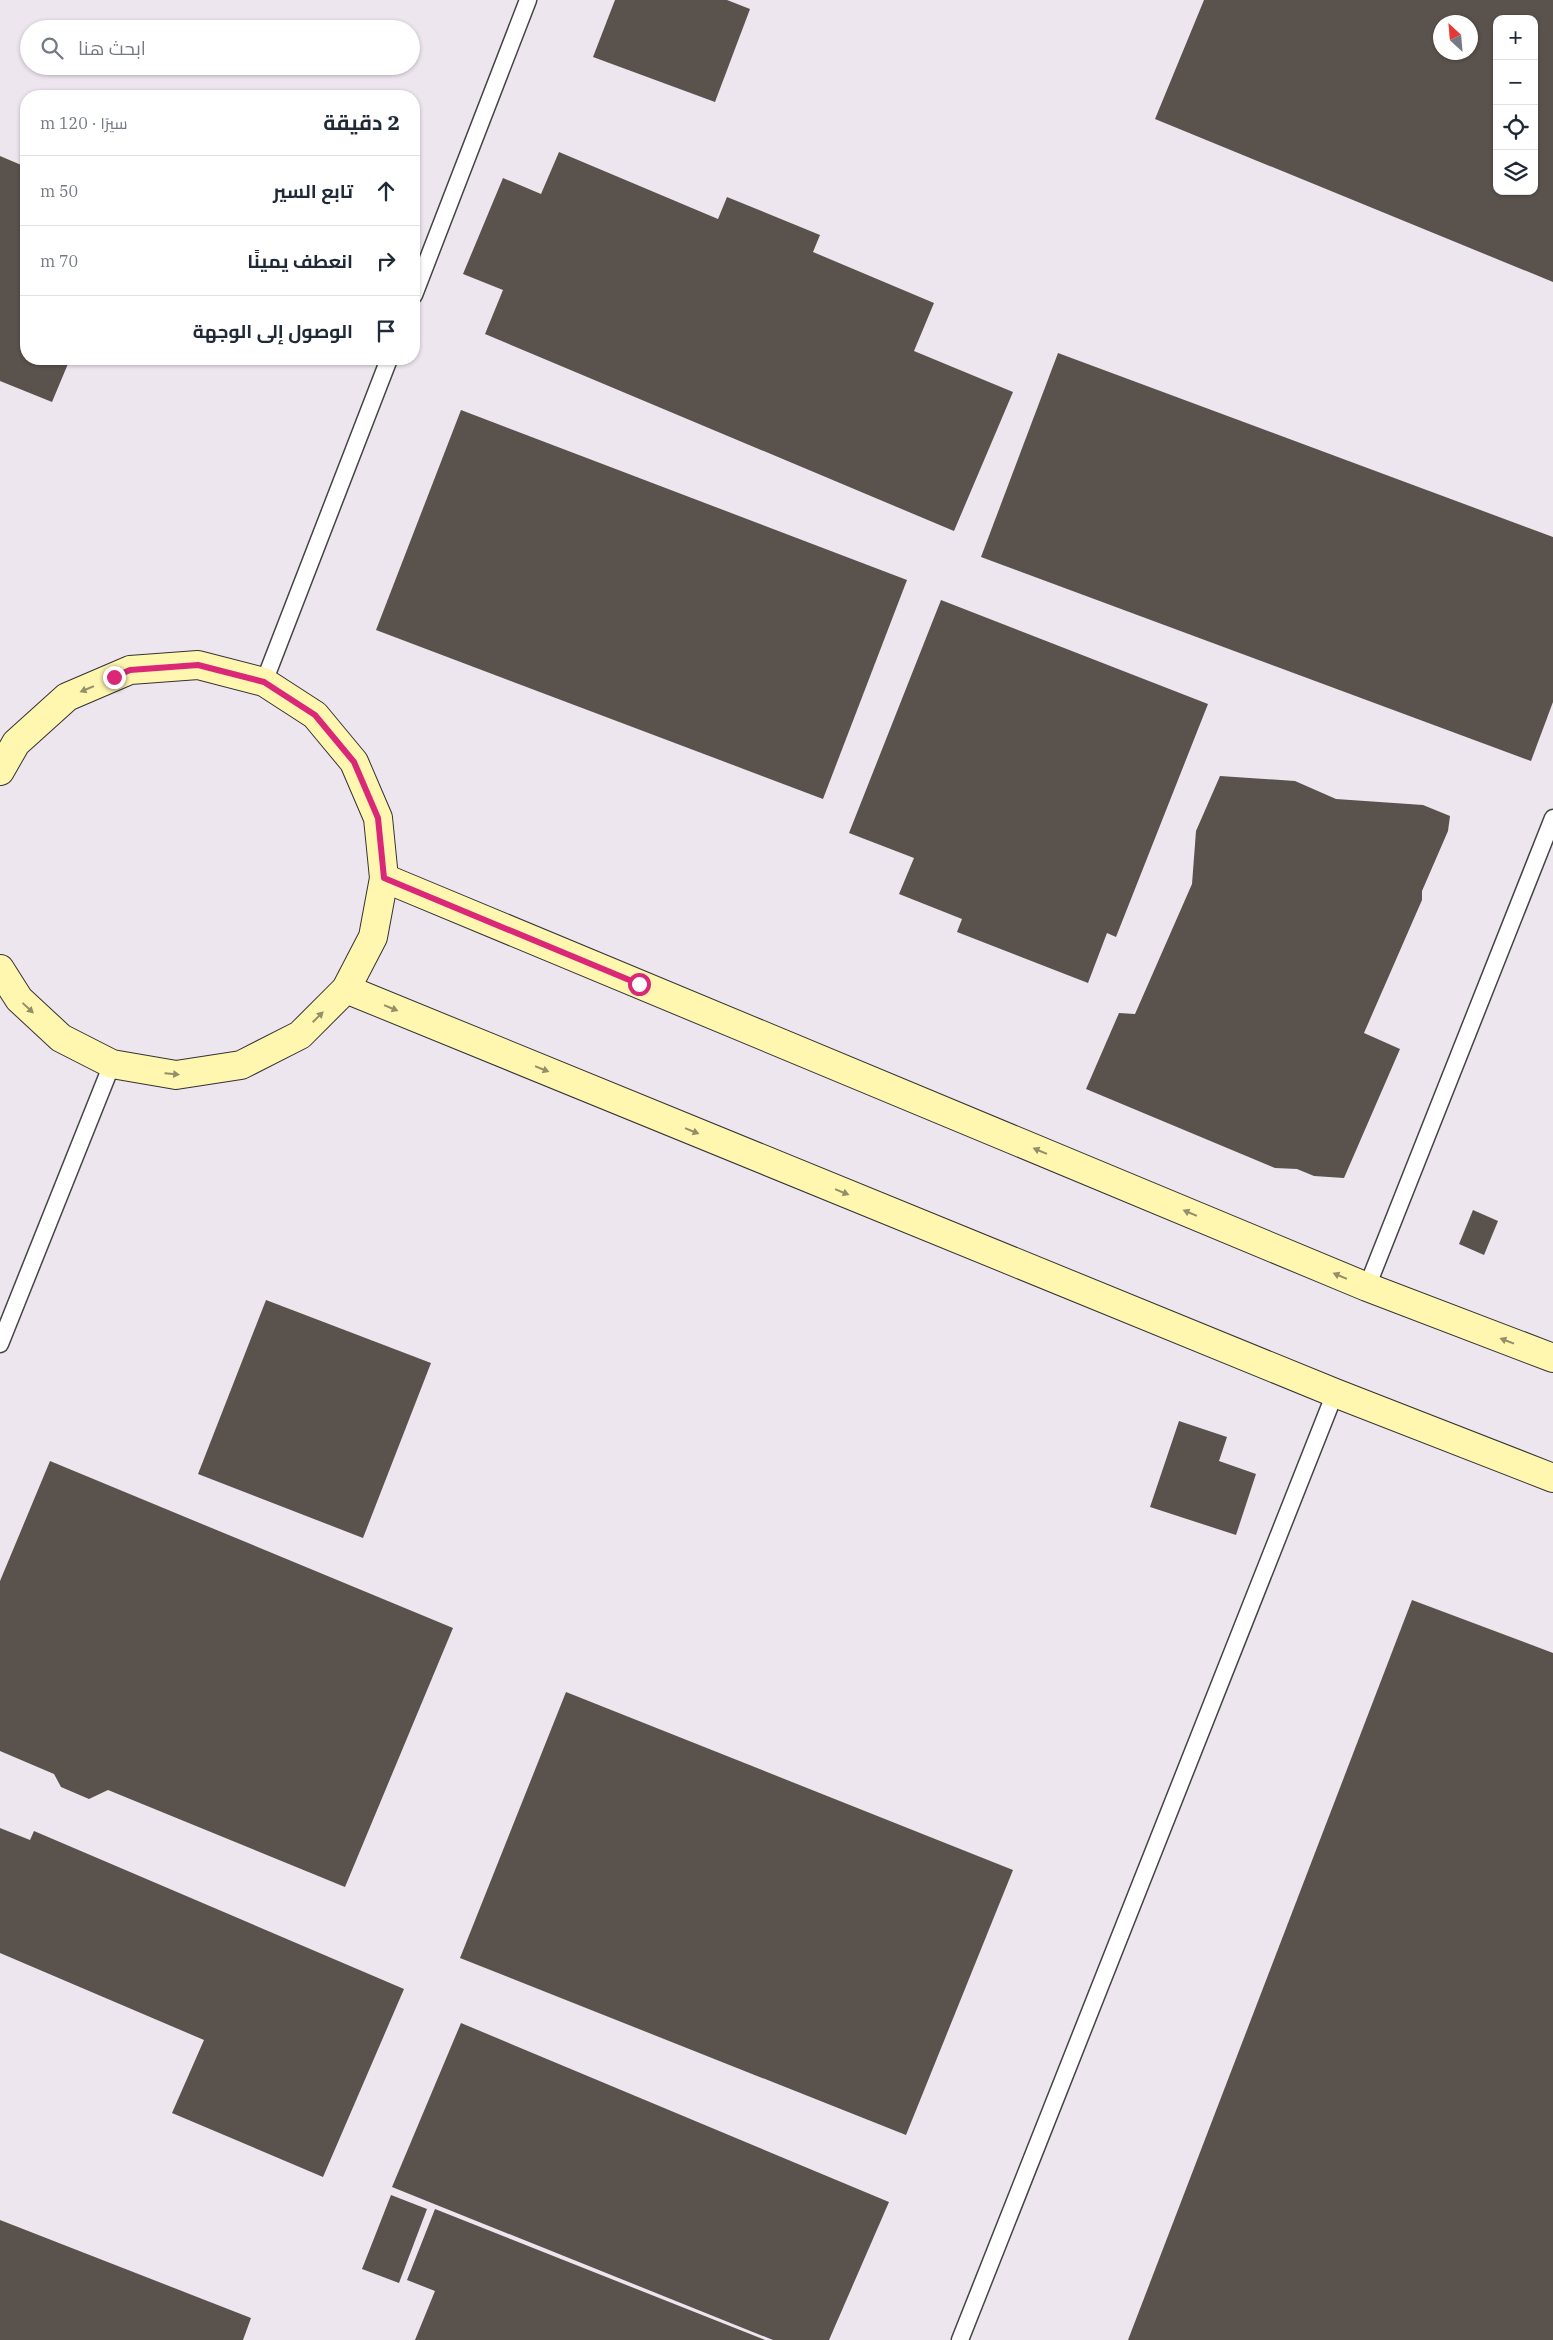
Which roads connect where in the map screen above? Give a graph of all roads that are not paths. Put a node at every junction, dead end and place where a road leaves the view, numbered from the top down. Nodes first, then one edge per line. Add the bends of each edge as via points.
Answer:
1 (528, 0) edge
2 (420, 280) edge
3 (387, 365) edge
4 (264, 682) junction
5 (1, 769) edge
6 (1553, 818) edge
7 (384, 878) junction
8 (0, 968) edge
9 (346, 989) junction
10 (112, 1064) junction
11 (1367, 1287) junction
12 (0, 1344) edge
13 (1553, 1358) edge
14 (1335, 1393) junction
15 (1553, 1478) edge
16 (960, 2340) edge

1 - 2 lane
3 - 4 lane
4 -> 5 street via 198,665 130,670 67,697 16,743
4 - 7 street via 315,715 354,762 378,818
6 - 11 lane
7 - 9 street via 373,937
11 -> 7 street
8 -> 10 street via 18,999 61,1038
10 -> 9 street via 176,1075 241,1066 300,1035
9 -> 14 street
10 - 12 lane
13 -> 11 street
14 - 15 street
14 - 16 lane

